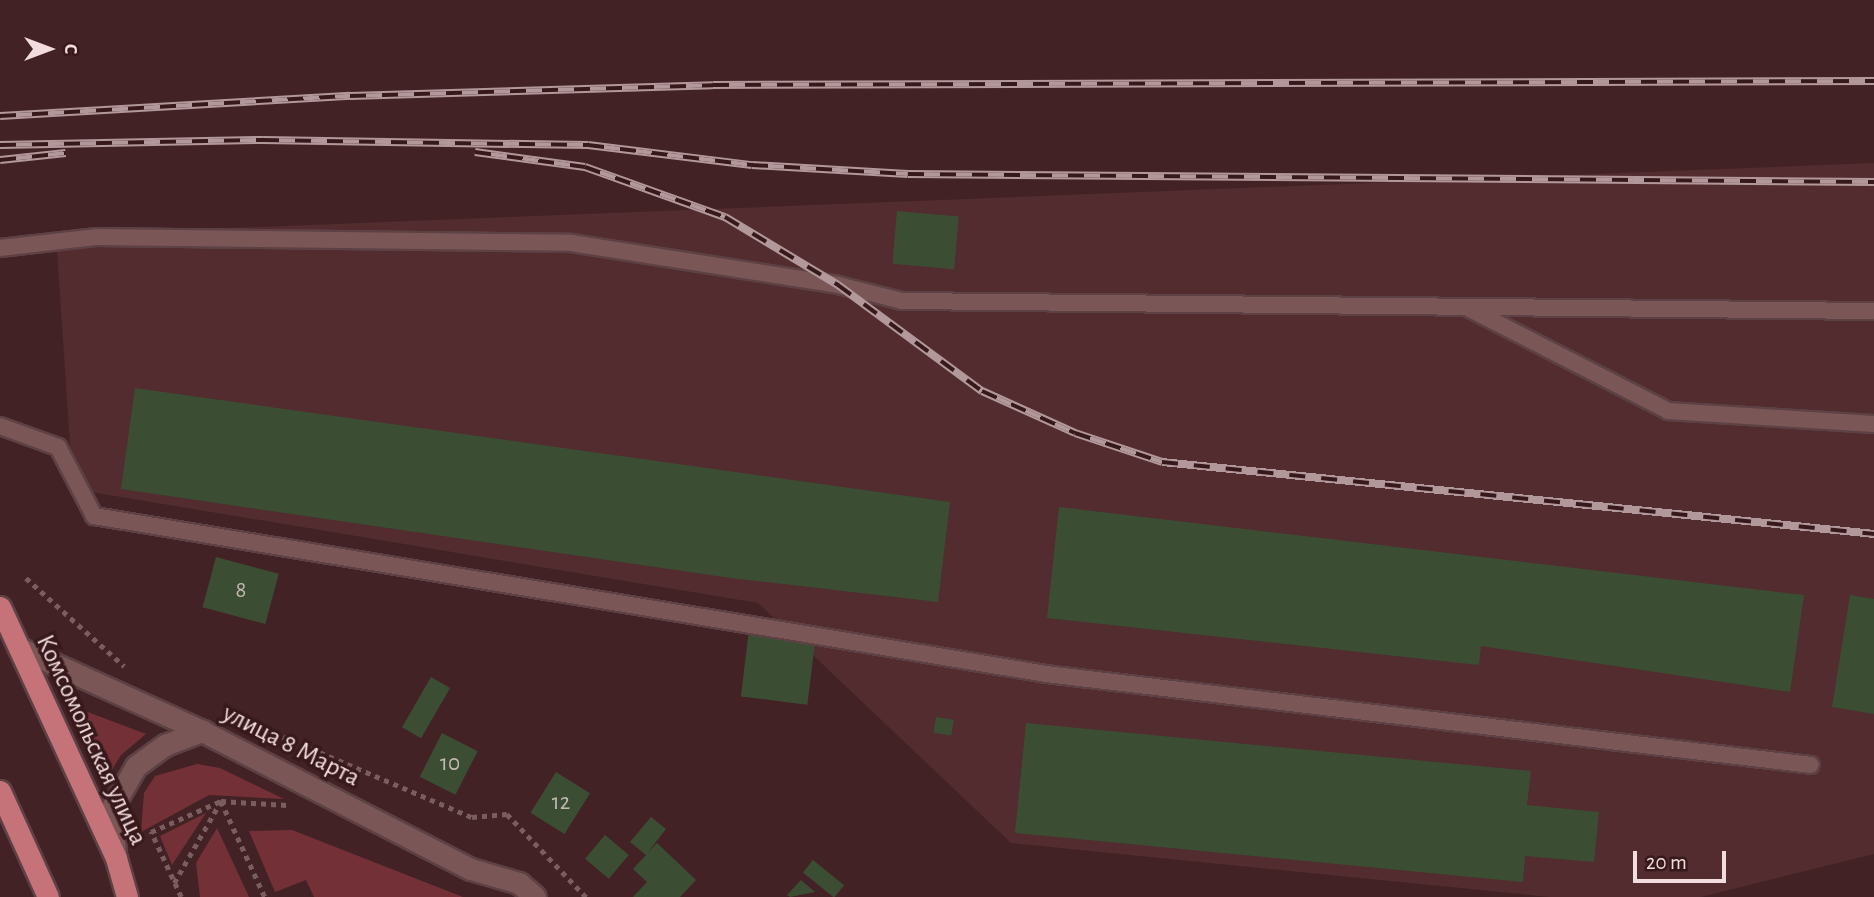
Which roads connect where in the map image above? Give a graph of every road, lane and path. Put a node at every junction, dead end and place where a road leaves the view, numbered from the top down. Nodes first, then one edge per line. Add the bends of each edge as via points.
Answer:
1 (0, 248) edge
2 (1464, 306) junction
3 (1874, 311) edge
4 (1874, 424) edge
5 (0, 426) edge
6 (26, 578) dead end
7 (0, 607) edge
8 (9, 647) edge
9 (131, 672) dead end
10 (232, 715) dead end
11 (202, 732) junction
12 (1811, 765) dead end
13 (0, 791) edge
14 (221, 801) junction
15 (116, 858) junction
16 (174, 883) junction
17 (48, 897) edge
18 (127, 897) edge
19 (181, 897) edge
20 (265, 897) edge
21 (535, 897) edge
22 (586, 897) edge

1 - 2 lane via 97,237 571,243 838,285 902,301
2 - 3 lane
2 - 4 lane via 1668,411
5 - 12 lane via 58,447 94,516 1046,674
6 - 9 path
7 - 8 main road, Комсомольская улица
8 - 11 main road, улица 8 Марта
8 - 15 main road, Комсомольская улица
10 - 22 path via 472,817 507,814
11 - 15 main road via 165,746 136,766 111,809
11 - 21 main road, улица 8 Марта via 471,869 519,883
13 - 17 main road
14 - 16 path
14 - 16 path via 151,832
14 - 20 path
15 - 18 main road, Комсомольская улица
16 - 19 path

